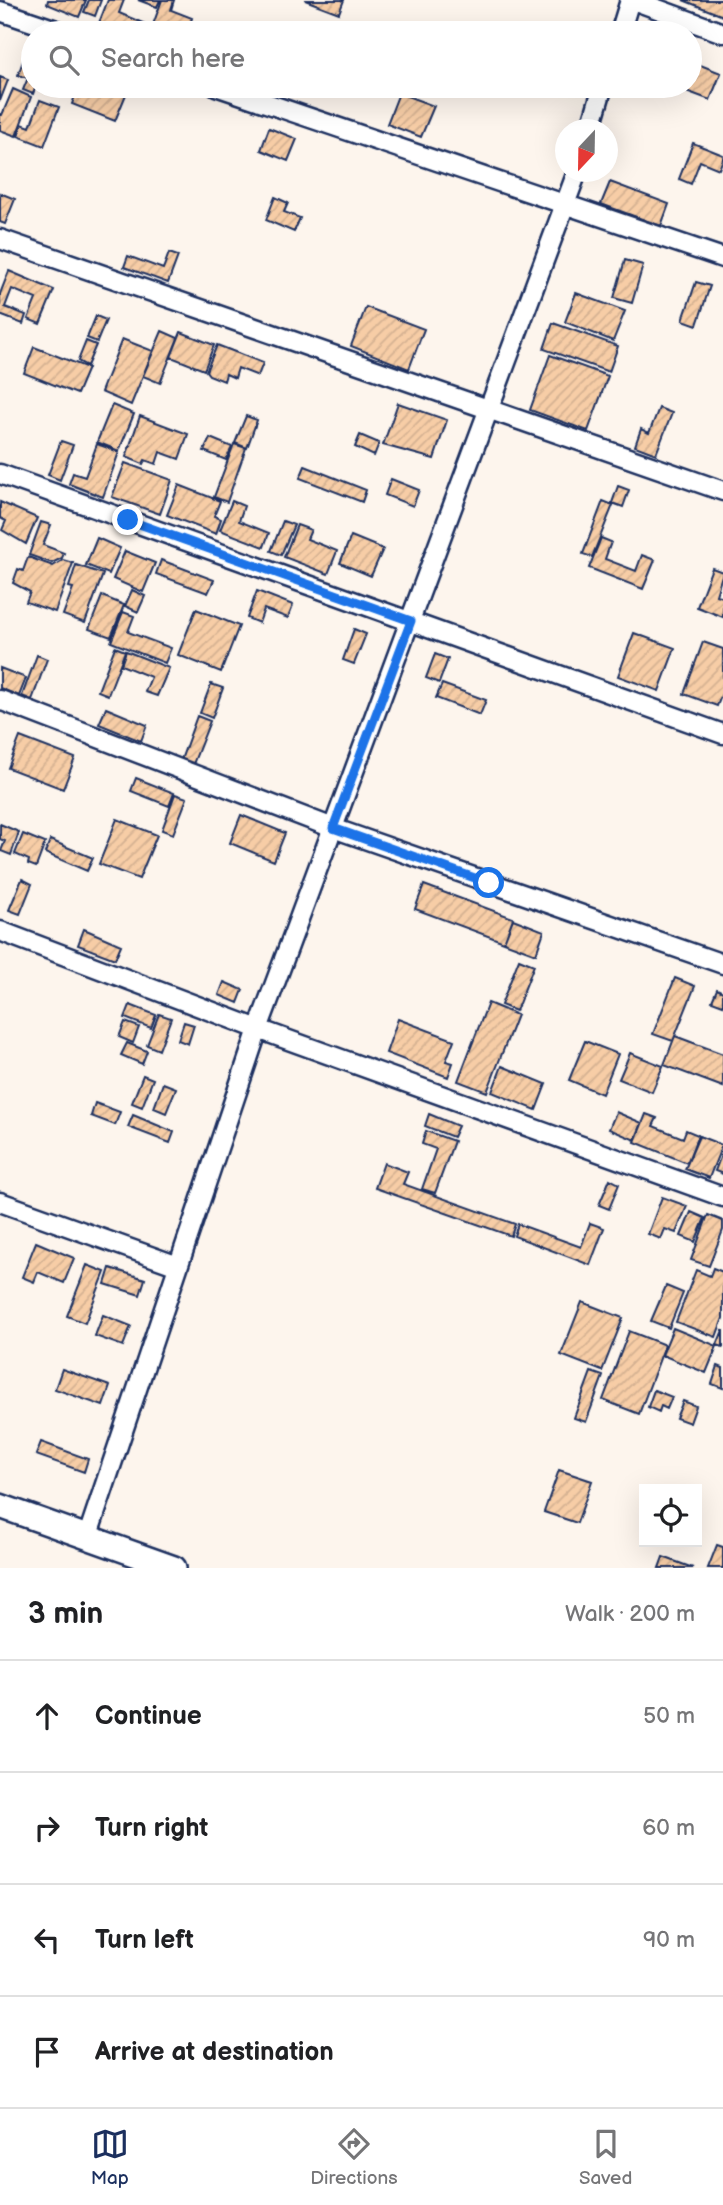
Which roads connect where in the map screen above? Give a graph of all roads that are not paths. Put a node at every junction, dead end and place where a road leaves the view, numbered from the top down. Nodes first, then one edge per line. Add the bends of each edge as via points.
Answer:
1 (632, 0) edge
2 (0, 11) edge
3 (30, 21) edge
4 (624, 21) edge
5 (690, 21) edge
6 (702, 25) edge
7 (723, 33) edge
8 (251, 98) edge
9 (599, 98) edge
10 (593, 119) edge
11 (574, 182) edge
12 (566, 207) junction
13 (0, 239) edge
14 (723, 258) edge
15 (490, 410) junction
16 (0, 474) edge
17 (723, 491) edge
18 (411, 621) junction
19 (0, 700) edge
20 (723, 734) edge
21 (333, 828) junction
22 (0, 931) edge
23 (723, 964) edge
24 (258, 1029) junction
25 (723, 1197) edge
26 (0, 1202) edge
27 (178, 1266) junction
28 (0, 1506) edge
29 (87, 1538) junction
30 (174, 1568) edge

1 - 4 street
1 - 5 street
2 - 3 street
6 - 7 street
8 - 12 street
9 - 10 street
11 - 12 street
12 - 14 street
12 - 15 street
13 - 15 street
15 - 17 street
15 - 18 street
16 - 18 street
18 - 20 street
18 - 21 street
19 - 21 street
21 - 23 street
21 - 24 street
22 - 24 street
24 - 25 street
24 - 27 street
26 - 27 street
27 - 29 street
28 - 29 street
29 - 30 street

